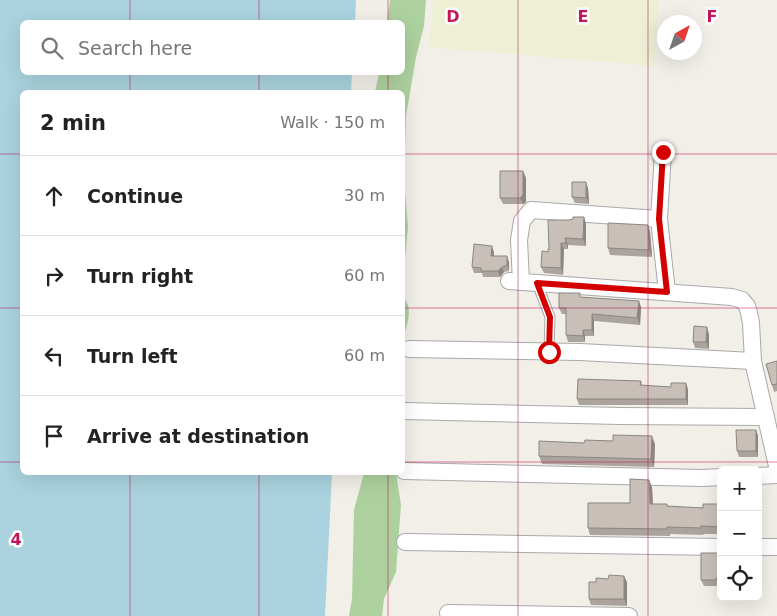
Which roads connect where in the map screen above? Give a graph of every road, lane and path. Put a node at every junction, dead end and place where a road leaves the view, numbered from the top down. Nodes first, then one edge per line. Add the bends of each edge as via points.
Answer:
1 (663, 152) dead end
2 (659, 219) junction
3 (522, 282) junction
4 (667, 292) junction
5 (409, 349) dead end
6 (549, 352) junction
7 (753, 361) junction
8 (405, 411) edge
9 (766, 417) junction
10 (777, 466) edge
11 (405, 471) edge
12 (777, 475) edge
13 (762, 476) edge
14 (717, 477) edge
15 (405, 542) dead end
16 (717, 546) edge
17 (762, 547) edge
18 (777, 547) edge
19 (448, 613) dead end
20 (629, 616) edge

1 - 2 street
2 - 3 street via 531,210 522,222 519,240
2 - 4 street
3 - 4 street
3 - 6 lane via 550,317
4 - 7 street via 742,300 751,323
5 - 6 street
6 - 7 street
7 - 9 street
8 - 9 street
9 - 10 street
11 - 14 street
12 - 13 street
15 - 16 street
17 - 18 street
19 - 20 street

